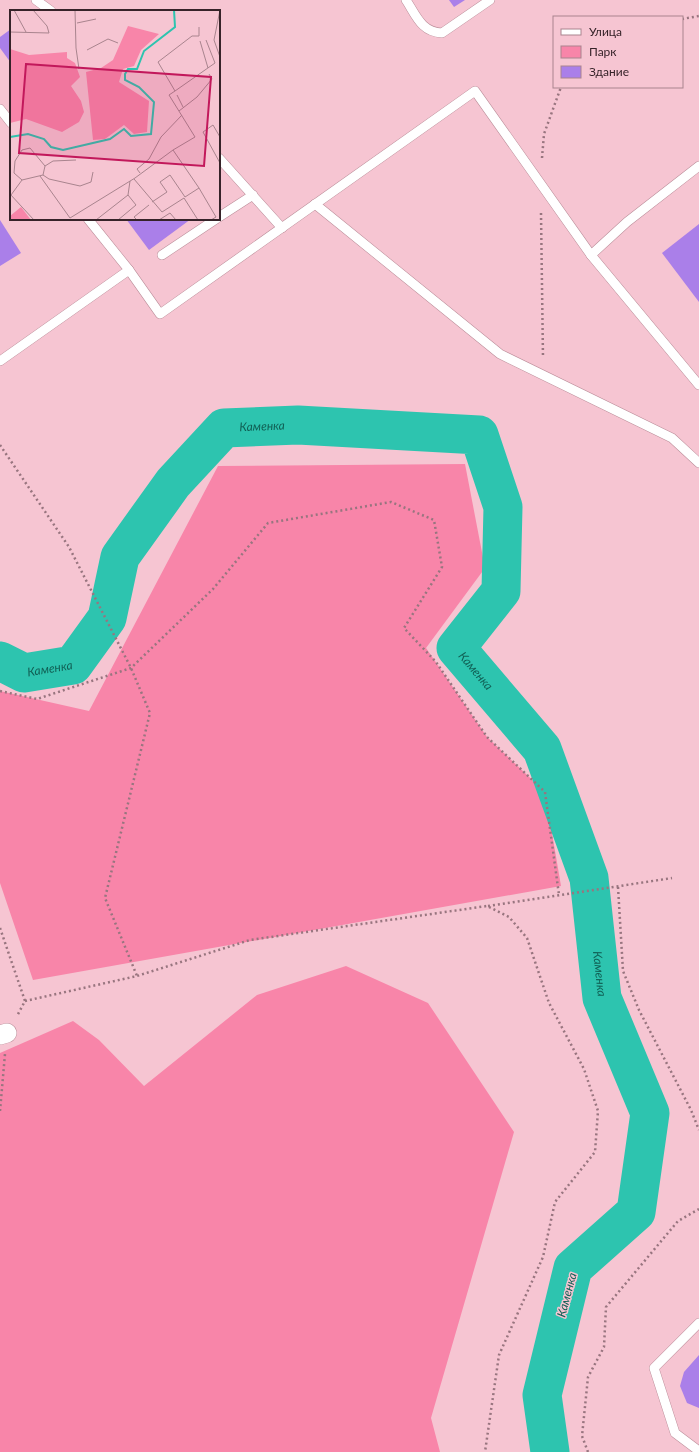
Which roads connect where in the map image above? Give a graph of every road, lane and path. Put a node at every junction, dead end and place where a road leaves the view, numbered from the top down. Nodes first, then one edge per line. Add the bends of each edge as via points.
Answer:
1 (36, 0) edge
2 (406, 0) edge
3 (490, 0) edge
4 (49, 10) edge
5 (699, 16) edge
6 (683, 19) edge
7 (561, 88) edge
8 (0, 109) edge
9 (10, 122) edge
10 (220, 159) edge
11 (699, 166) edge
12 (541, 184) junction
13 (253, 195) junction
14 (315, 204) junction
15 (220, 216) edge
16 (89, 220) edge
17 (214, 220) edge
18 (282, 228) junction
19 (162, 255) dead end
20 (591, 255) junction
21 (129, 270) junction
22 (0, 361) edge
23 (543, 375) junction
24 (699, 385) edge
25 (0, 445) edge
26 (699, 463) edge
27 (132, 668) junction
28 (0, 691) edge
29 (672, 878) dead end
30 (618, 886) junction
31 (559, 895) junction
32 (487, 906) junction
33 (0, 928) edge
34 (137, 976) junction
35 (25, 1001) junction
36 (4, 1034) edge
37 (0, 1111) edge
38 (699, 1130) edge
39 (699, 1209) edge
40 (699, 1323) edge
41 (699, 1451) edge
42 (486, 1452) edge
43 (588, 1452) edge

1 - 4 lane
2 - 3 lane via 425,28 432,33 442,33
5 - 6 path
7 - 12 path via 544,134
8 - 9 lane
10 - 13 lane
11 - 20 lane via 627,222
12 - 14 lane via 475,91
12 - 20 lane
12 - 23 path
13 - 15 lane
13 - 18 lane
14 - 18 lane
14 - 23 lane via 500,354
16 - 21 lane
17 - 19 lane
18 - 21 lane via 160,314
20 - 24 lane
21 - 22 lane
23 - 26 lane via 672,438
25 - 27 path via 69,547
27 - 28 path via 37,699
27 - 31 path via 213,589 268,523 392,502 434,520 442,567 404,628 436,662 487,737 545,792
27 - 34 path via 150,713 105,898
29 - 30 path
30 - 31 path
30 - 38 path via 623,971 639,1010
31 - 32 path
32 - 34 path via 250,940
32 - 42 path via 509,917 527,938 549,1003 584,1069 598,1111 595,1152 554,1202 543,1257 499,1355
33 - 35 path
34 - 35 path
35 - 36 path
36 - 37 path
39 - 43 path via 678,1221 606,1307 604,1346 588,1377 582,1436
40 - 41 lane via 654,1368 675,1433

